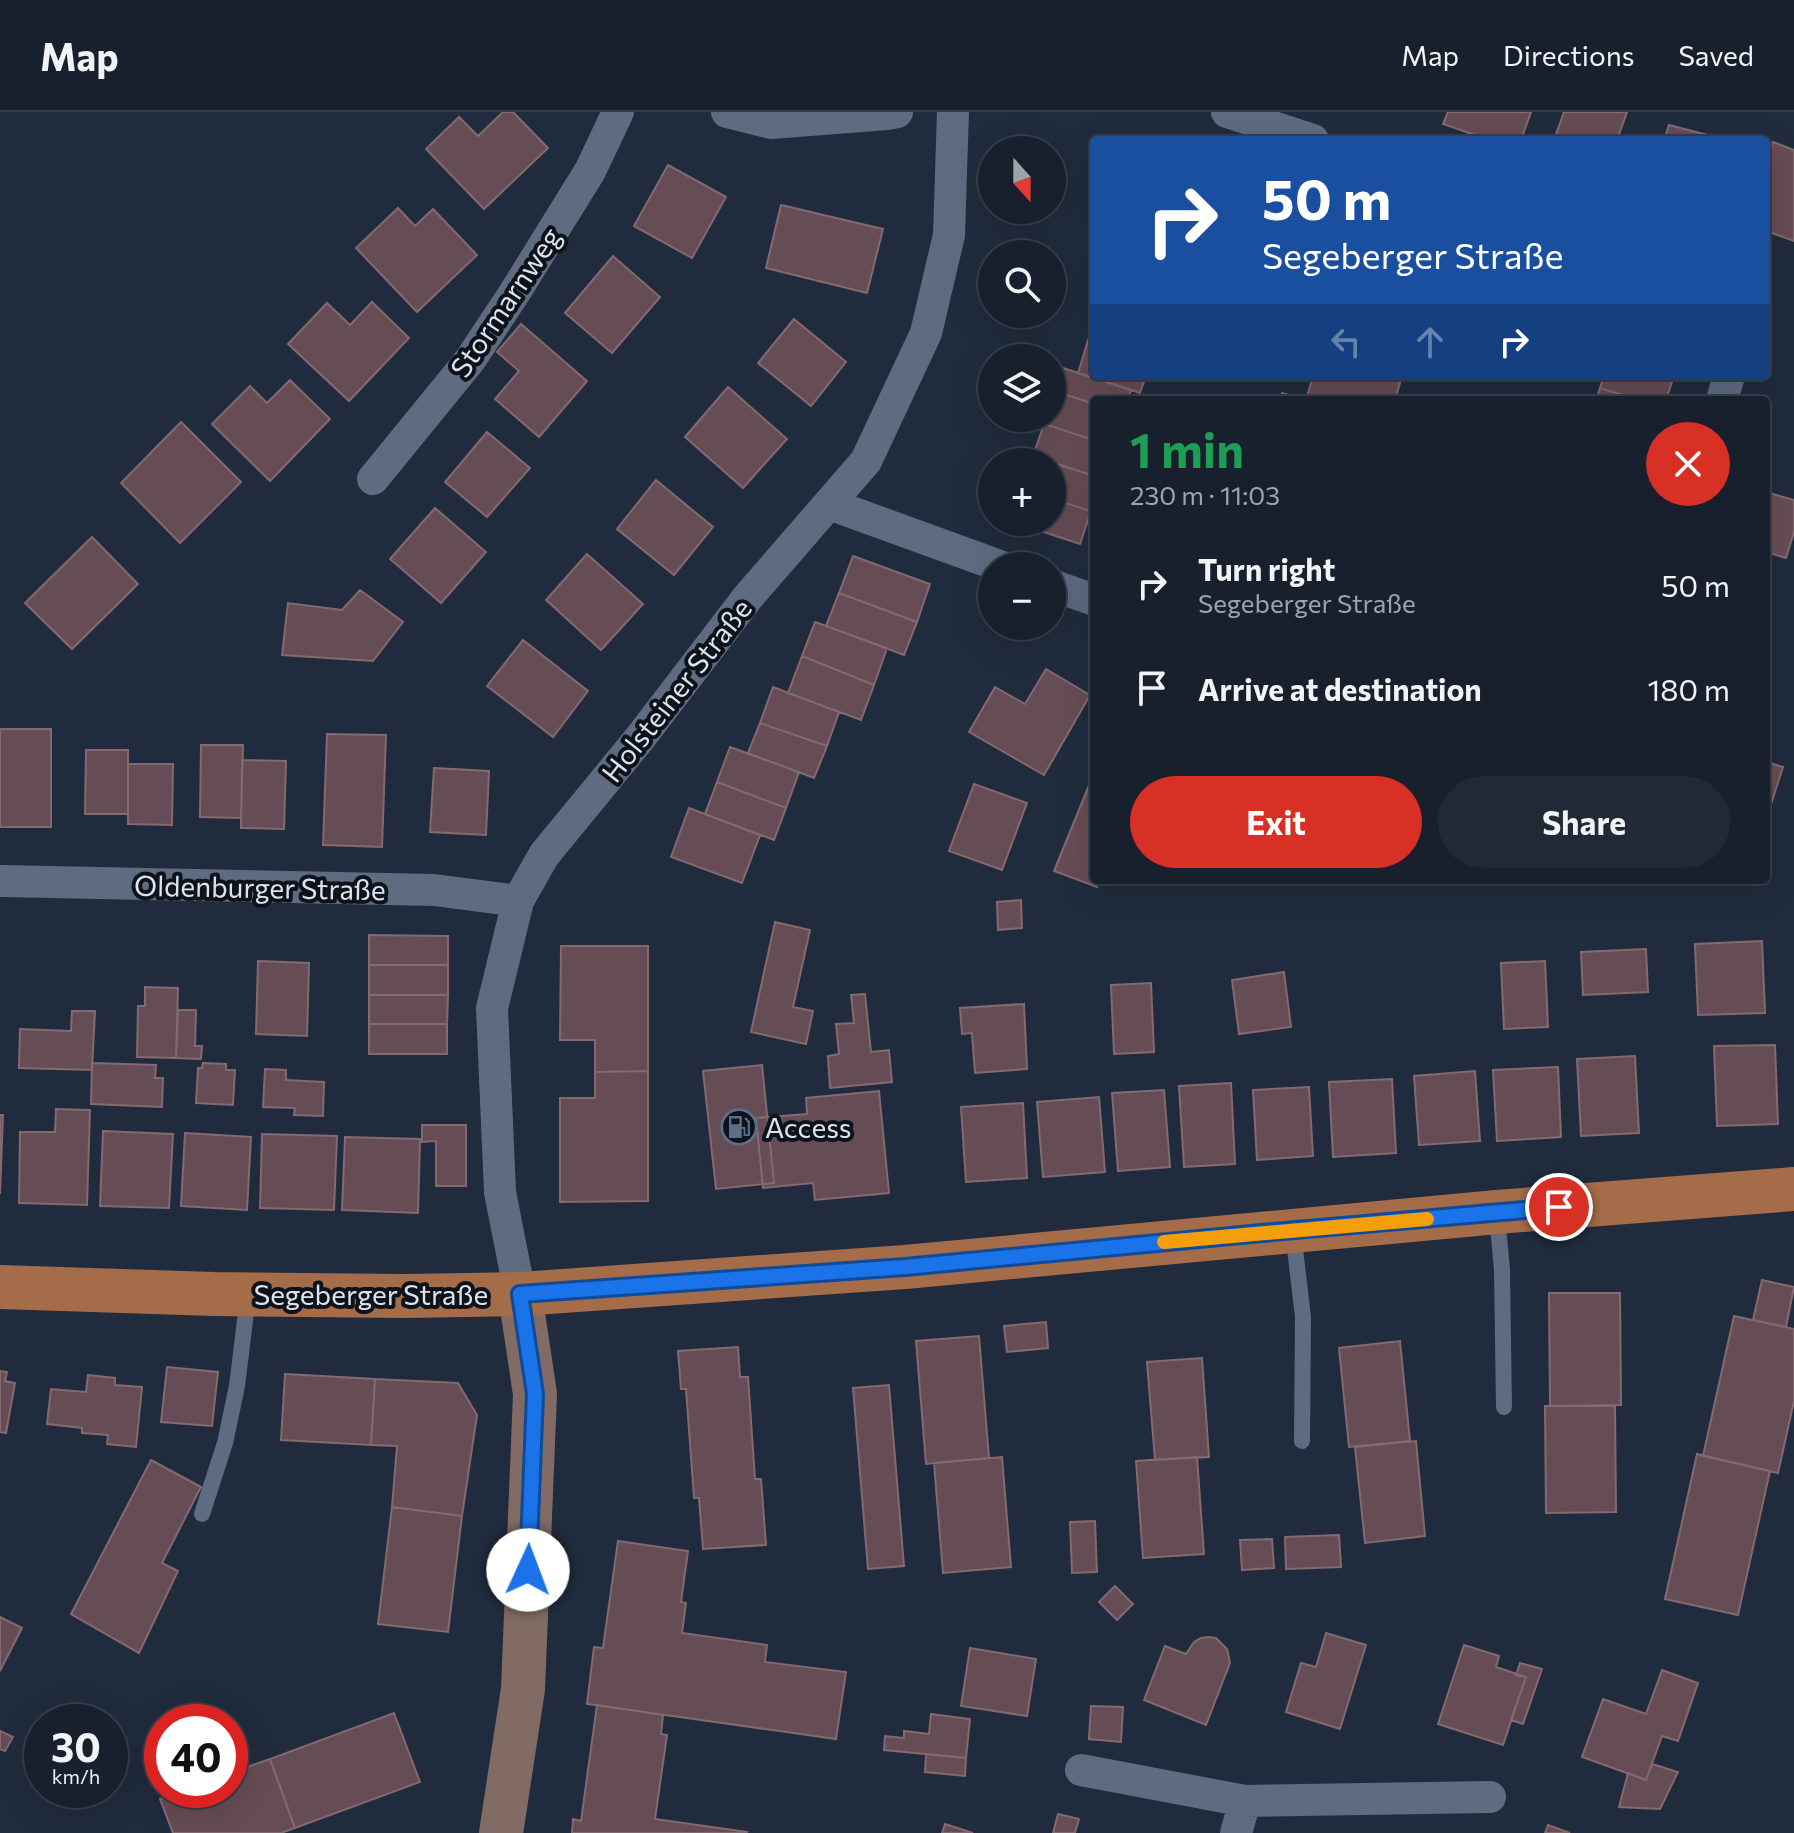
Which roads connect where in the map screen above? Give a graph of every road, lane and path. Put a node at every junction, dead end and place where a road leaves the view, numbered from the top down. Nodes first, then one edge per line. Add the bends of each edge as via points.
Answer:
1 (618, 112) edge
2 (727, 112) edge
3 (897, 112) edge
4 (953, 112) edge
5 (1227, 112) edge
6 (1301, 136) edge
7 (373, 479) dead end
8 (829, 504) junction
9 (978, 558) edge
10 (1066, 590) edge
11 (1090, 599) edge
12 (2, 881) dead end
13 (518, 901) junction
14 (1794, 1189) edge
15 (1497, 1212) junction
16 (1293, 1230) junction
17 (0, 1287) edge
18 (248, 1294) junction
19 (520, 1294) junction
20 (1504, 1407) dead end
21 (1302, 1441) dead end
22 (202, 1514) dead end
23 (1081, 1770) dead end
24 (1490, 1797) dead end
25 (1245, 1801) junction
26 (501, 1833) edge
27 (1236, 1833) edge

1 - 7 street, Stormarnweg via 590,171 470,360
2 - 3 street via 771,123
4 - 8 street, Holsteiner Straße via 949,235 926,333 866,461
5 - 6 street
8 - 9 street
8 - 13 street, Holsteiner Straße via 748,597 544,855
10 - 11 street
12 - 13 street, Oldenburger Straße via 434,890
13 - 19 street, Holsteiner Straße via 492,1008 500,1192
14 - 15 main road, Segeberger Straße
15 - 16 main road, Segeberger Straße
15 - 20 lane
16 - 19 main road, Segeberger Straße via 905,1267
16 - 21 lane via 1303,1317
17 - 18 main road, Segeberger Straße
18 - 19 main road, Segeberger Straße
18 - 22 lane via 237,1386
19 - 26 street via 535,1394 523,1689
23 - 25 street
24 - 25 street
25 - 27 street

